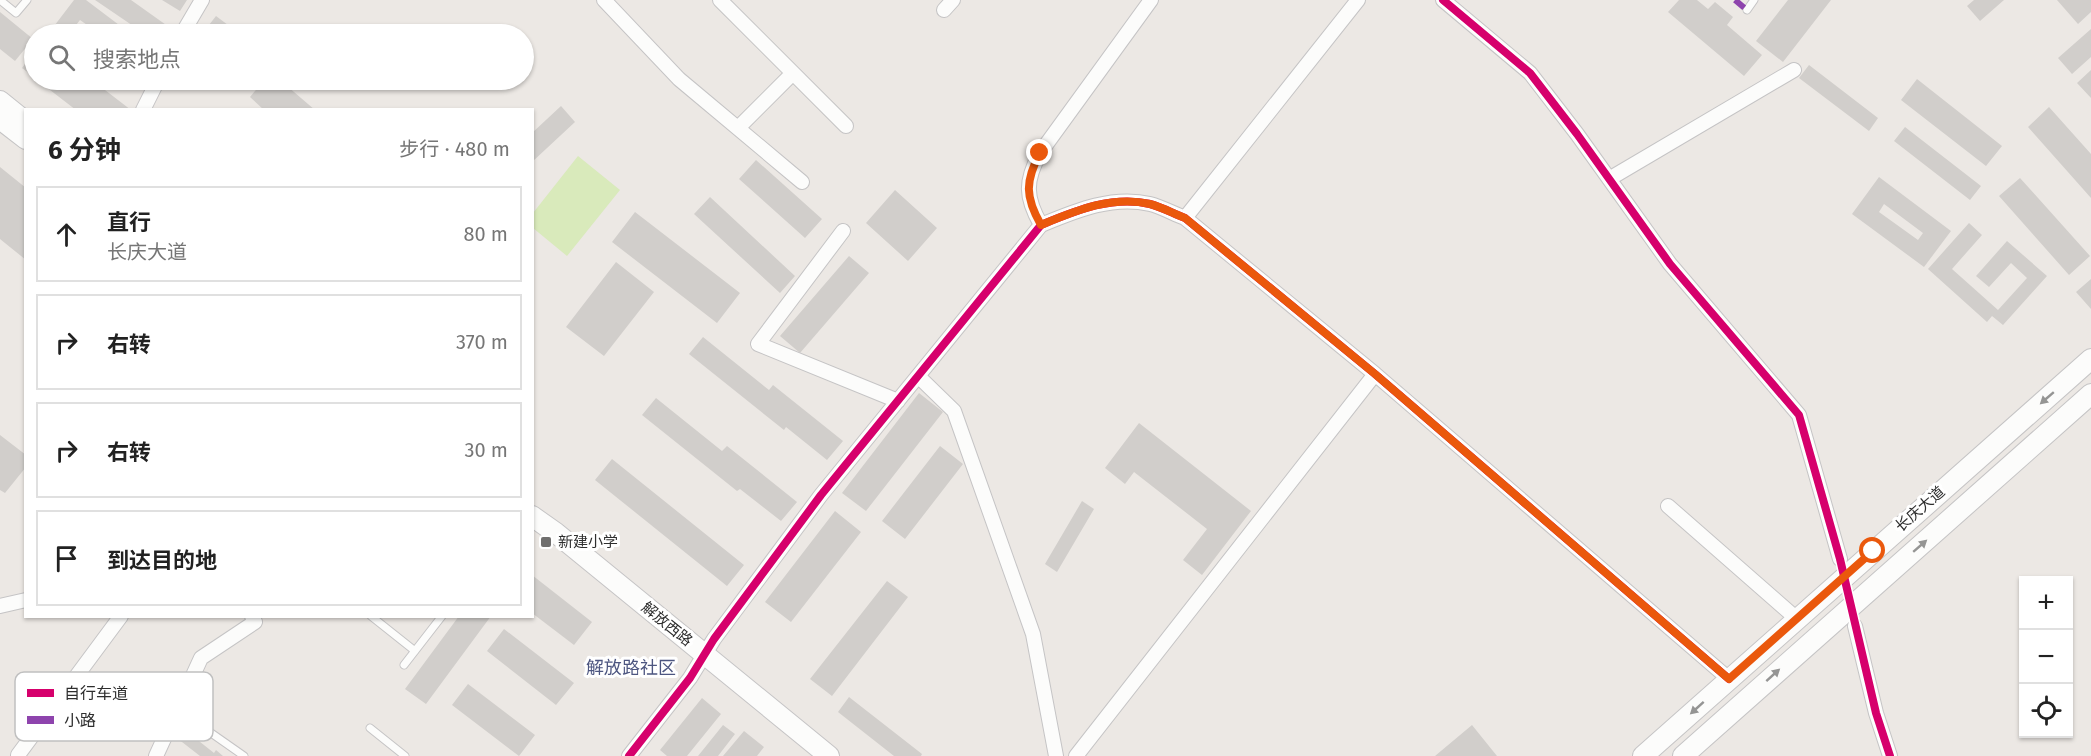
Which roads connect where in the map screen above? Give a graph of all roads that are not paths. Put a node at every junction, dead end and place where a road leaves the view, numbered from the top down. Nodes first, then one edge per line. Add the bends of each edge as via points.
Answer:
1 (0, 0) edge
2 (27, 0) edge
3 (202, 0) edge
4 (604, 0) edge
5 (720, 0) edge
6 (1151, 0) edge
7 (1358, 0) edge
8 (1443, 0) edge
9 (1754, 0) edge
10 (1747, 10) dead end
11 (188, 24) edge
12 (1794, 70) dead end
13 (793, 73) junction
14 (153, 90) edge
15 (0, 101) edge
16 (143, 108) edge
17 (0, 118) edge
18 (24, 120) edge
19 (846, 126) dead end
20 (738, 128) junction
21 (24, 137) edge
22 (1609, 179) junction
23 (802, 182) dead end
24 (1185, 218) junction
25 (1041, 225) junction
26 (843, 231) dead end
27 (2091, 359) edge
28 (1375, 374) junction
29 (918, 376) junction
30 (2091, 394) edge
31 (898, 401) junction
32 (1668, 506) dead end
33 (534, 517) edge
34 (534, 534) edge
35 (1840, 559) dead end
36 (24, 600) edge
37 (0, 606) edge
38 (120, 618) edge
39 (256, 618) edge
40 (374, 618) edge
41 (440, 618) edge
42 (1797, 619) junction
43 (1856, 626) dead end
44 (415, 651) junction
45 (701, 660) junction
46 (404, 665) dead end
47 (80, 672) edge
48 (194, 672) edge
49 (1729, 679) junction
50 (370, 728) dead end
51 (213, 734) edge
52 (28, 741) edge
53 (163, 741) edge
54 (18, 755) edge
55 (156, 756) edge
56 (244, 756) edge
57 (405, 756) edge
58 (629, 756) edge
59 (808, 756) edge
60 (829, 756) edge
61 (1056, 756) edge
62 (1076, 756) edge
63 (1643, 756) edge
64 (1683, 756) edge
65 (1890, 756) edge

1 - 2 lane via 16,13
3 - 11 street
4 - 20 street via 679,79
5 - 13 street
6 - 25 street via 1031,170 1031,208
7 - 24 street
8 - 22 street via 1530,73
9 - 10 lane
12 - 22 street
13 - 19 street
13 - 20 street
14 - 16 street
15 - 18 main road
17 - 21 main road
20 - 23 street
22 - 35 street via 1670,264 1799,415
24 - 25 street via 1150,204 1112,201
24 - 28 street
25 - 29 street
26 - 31 street via 758,344
27 -> 42 main road, 长庆大道
28 - 49 street
28 - 62 street
29 - 31 street
29 - 61 street via 954,411 1033,634
64 -> 30 main road, 长庆大道
31 - 45 street via 821,495
32 - 42 street
33 - 45 main road, 解放西路
34 - 45 main road, 解放西路
36 - 37 street
38 - 47 street
39 - 48 street via 201,658
40 - 44 lane
41 - 44 lane
42 - 49 main road, 长庆大道
43 - 65 street
44 - 46 lane
45 - 58 street
45 - 59 main road, 解放西路
45 - 60 main road, 解放西路
49 -> 63 main road, 长庆大道
50 - 57 lane
51 - 56 lane
52 - 54 street
53 - 55 street

